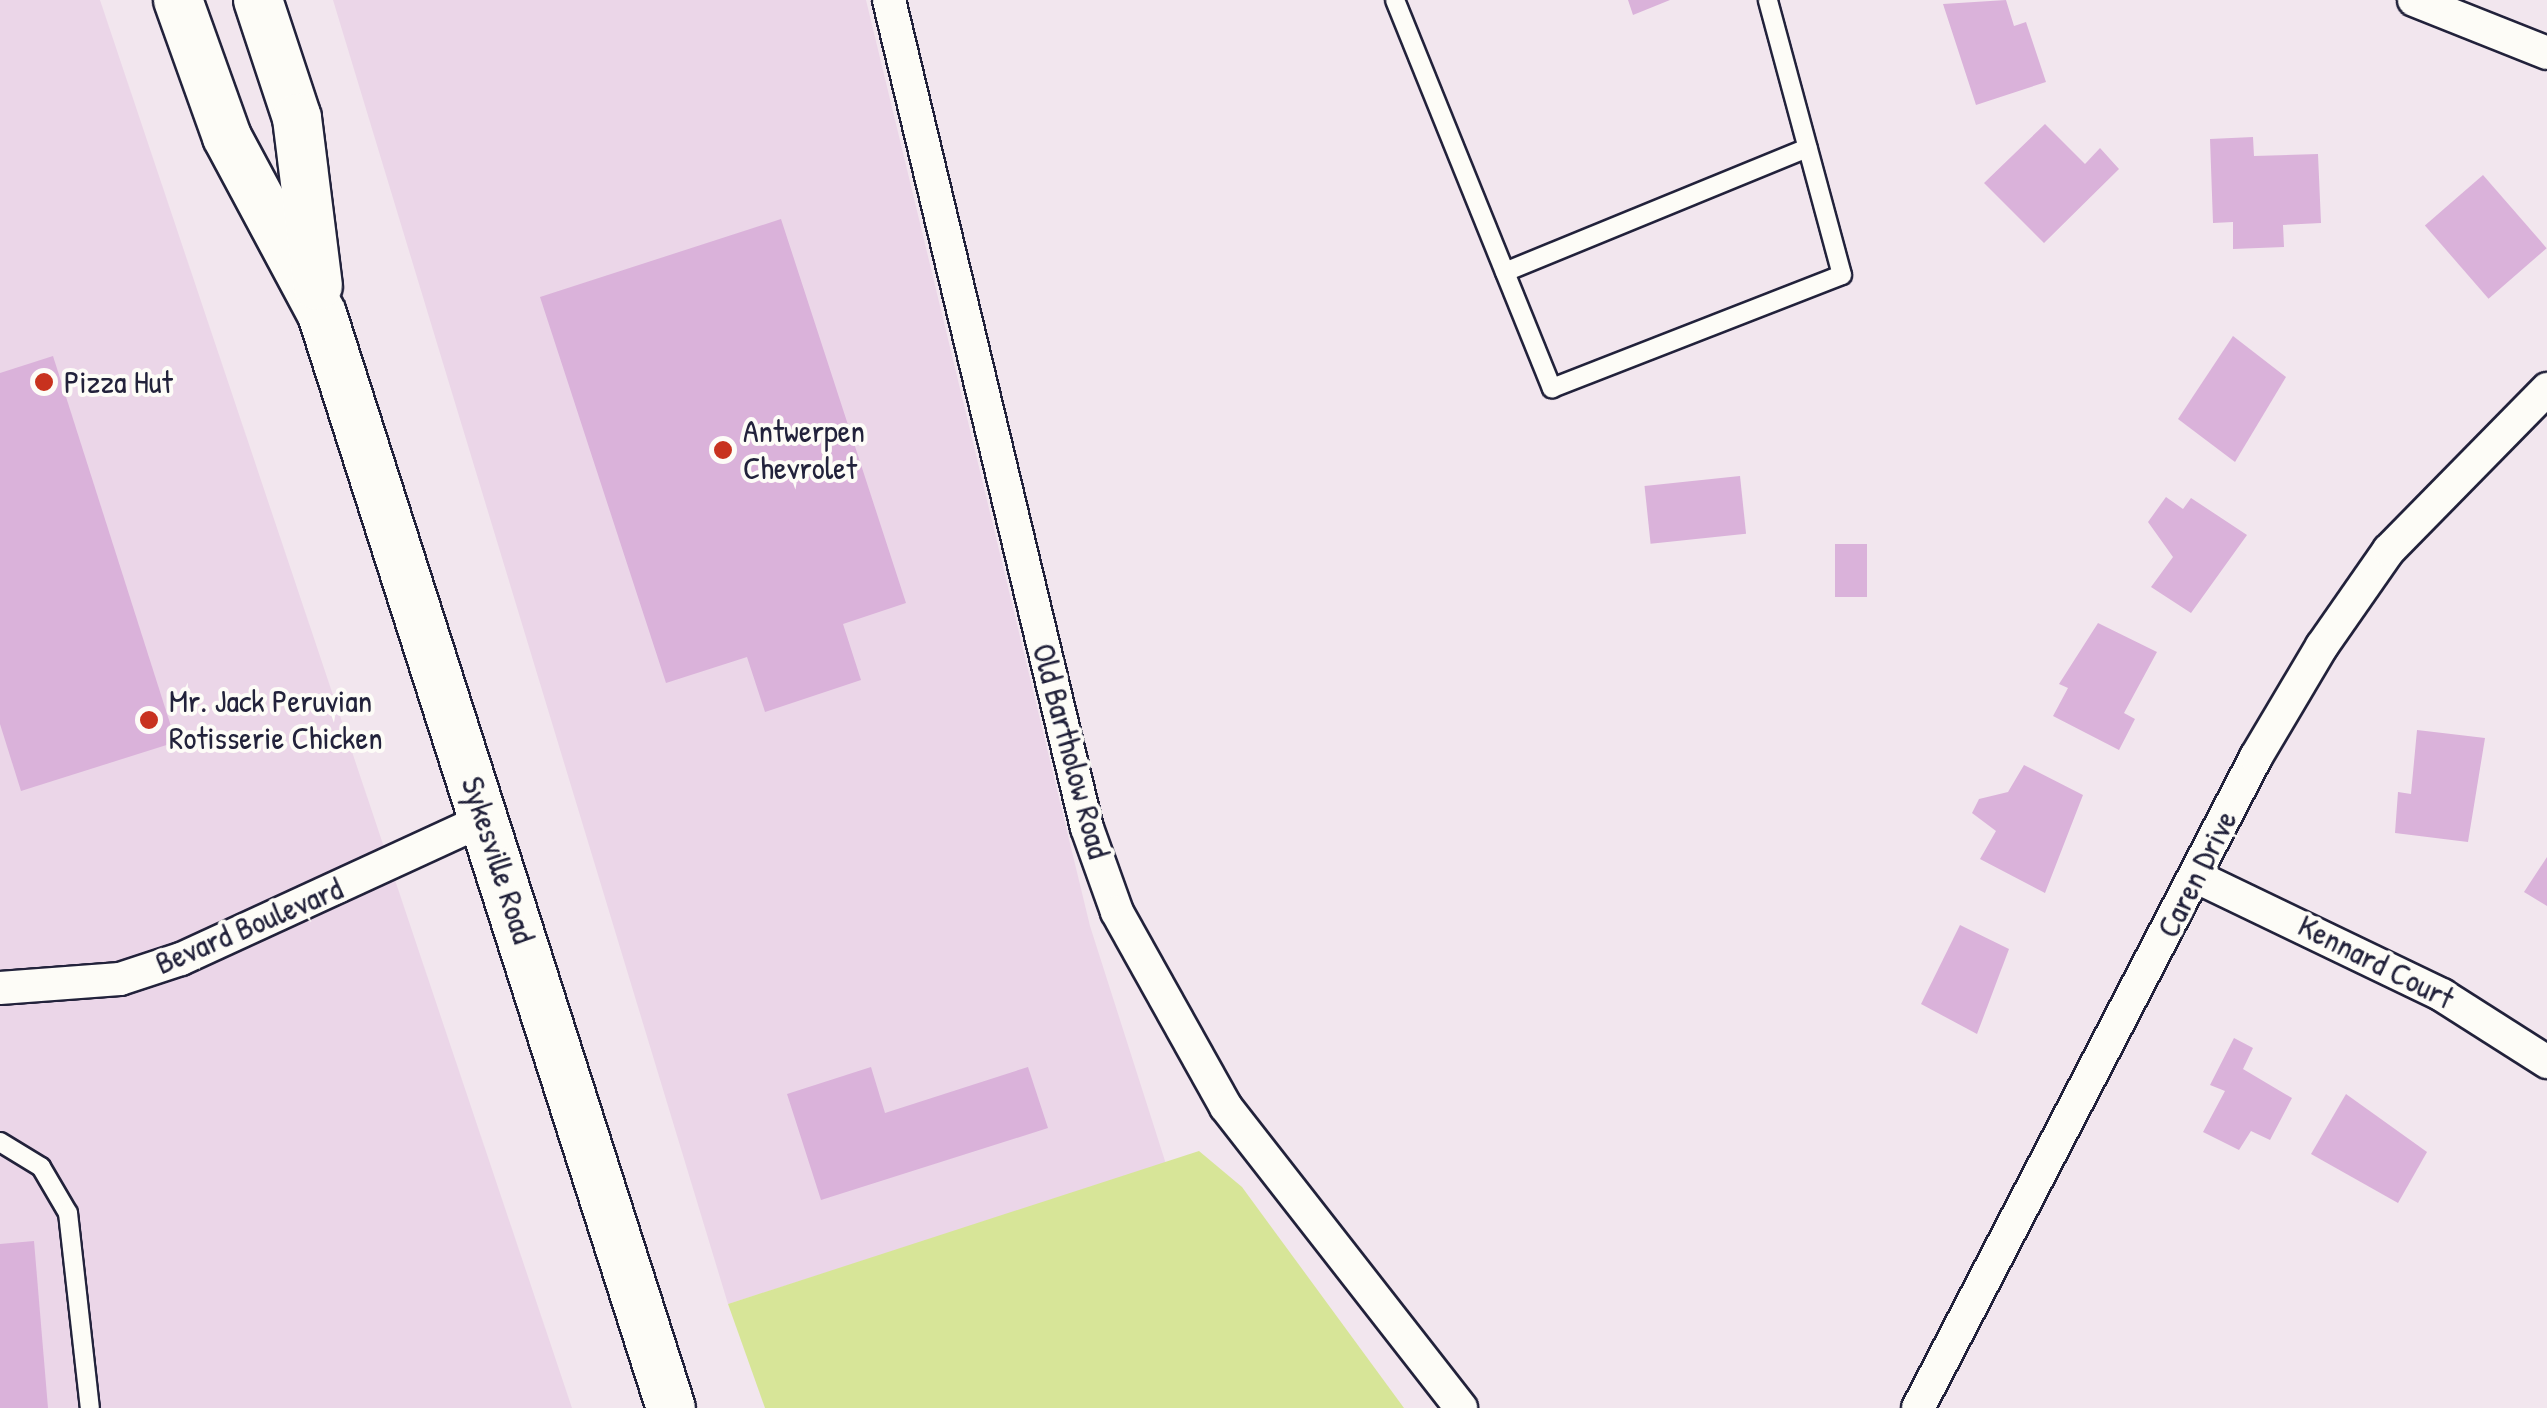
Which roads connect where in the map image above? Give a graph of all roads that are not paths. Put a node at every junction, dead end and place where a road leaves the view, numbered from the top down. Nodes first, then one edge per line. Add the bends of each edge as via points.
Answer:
1 (178, 0) edge
2 (258, 0) edge
3 (889, 0) edge
4 (1395, 0) edge
5 (1768, 0) edge
6 (2414, 0) edge
7 (2547, 53) edge
8 (1808, 148) junction
9 (1505, 272) junction
10 (322, 314) junction
11 (2547, 389) edge
12 (485, 819) junction
13 (2197, 877) junction
14 (0, 988) edge
15 (2547, 1062) edge
16 (0, 1142) edge
17 (90, 1408) edge
18 (671, 1408) edge
19 (1460, 1408) edge
20 (1918, 1408) edge

1 - 10 main road, Sykesville Road via 228,136
2 - 10 main road, Sykesville Road via 298,118
3 - 19 street, Old Bartholow Road via 1083,809 1118,912 1226,1106
4 - 9 lane
5 - 8 lane
6 - 7 street
8 - 9 lane
8 - 9 lane via 1842,275 1552,388
10 - 12 main road, Sykesville Road
11 - 13 street, Caren Drive via 2388,550 2256,757
12 - 14 street, Bevard Boulevard via 181,959 120,978
12 - 18 main road, Sykesville Road
13 - 15 street, Kennard Court via 2442,995
13 - 20 street, Caren Drive
16 - 17 lane via 41,1167 68,1213

